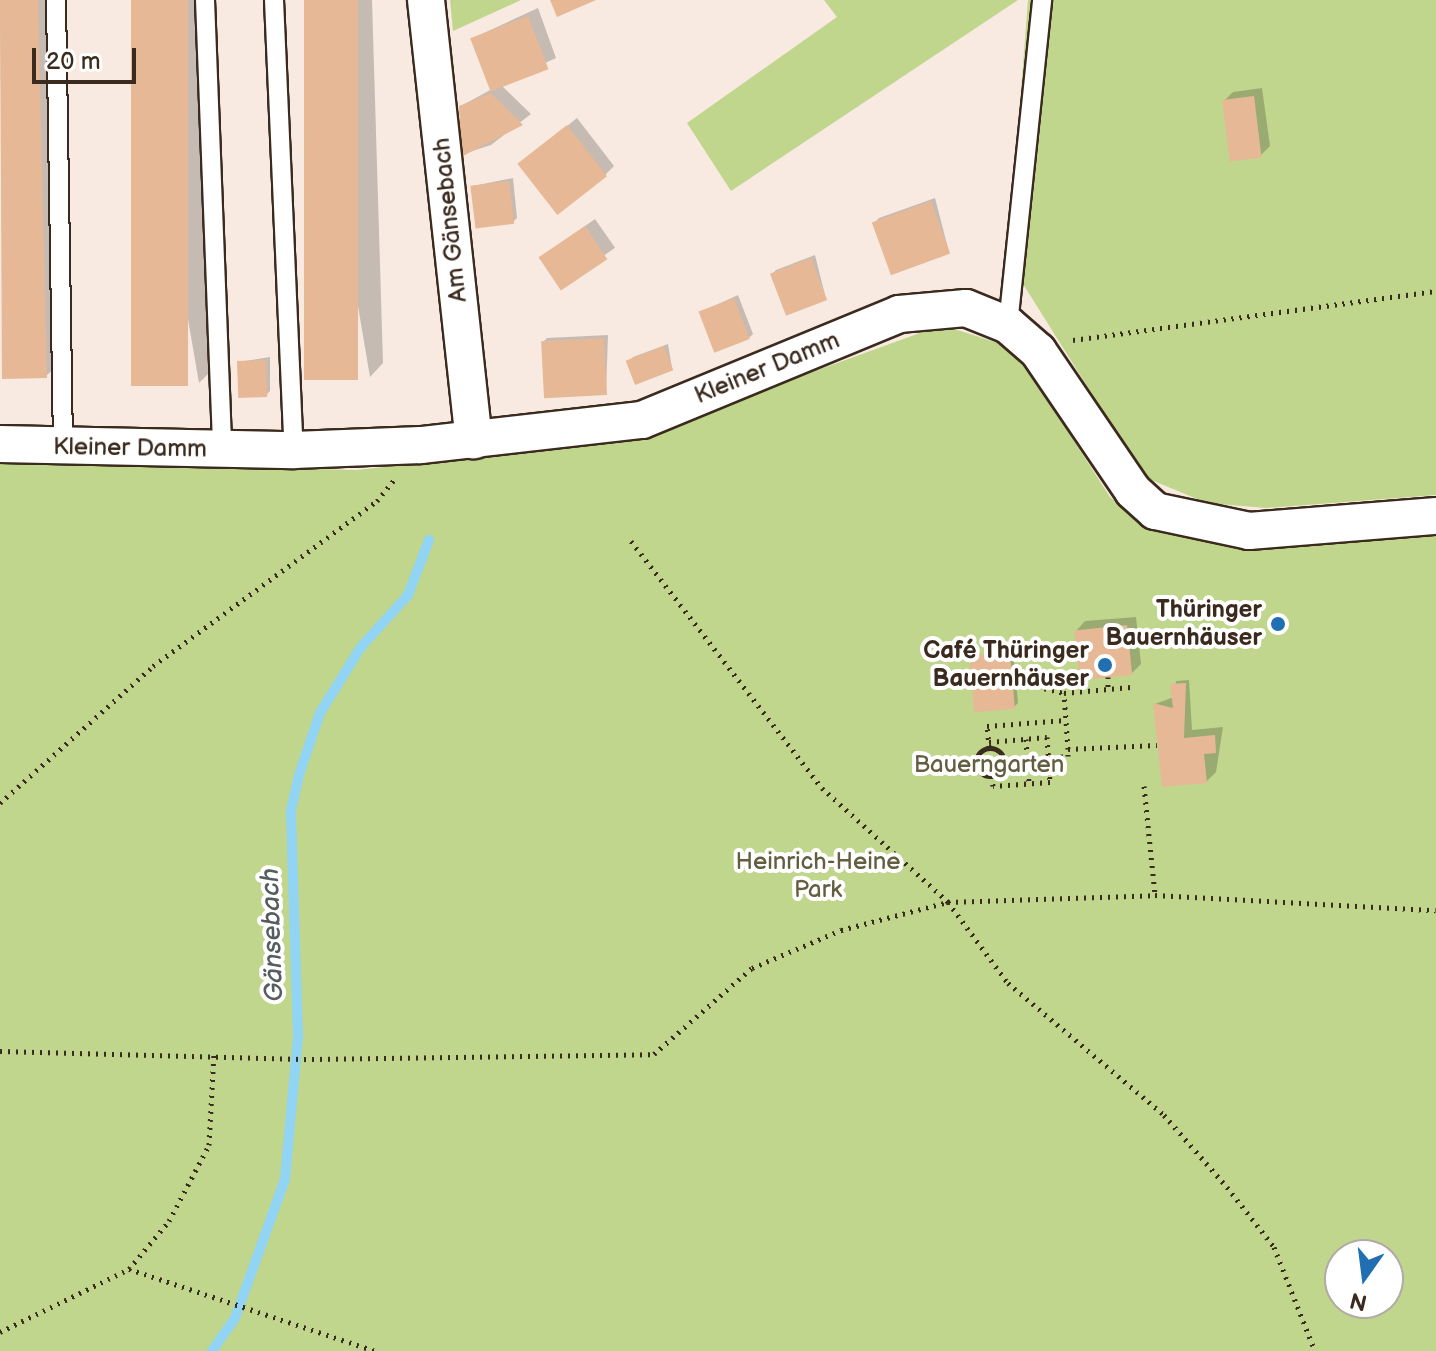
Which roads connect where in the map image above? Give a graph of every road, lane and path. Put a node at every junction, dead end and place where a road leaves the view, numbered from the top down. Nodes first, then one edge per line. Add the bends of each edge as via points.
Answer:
1 (56, 0) edge
2 (205, 0) edge
3 (274, 0) edge
4 (426, 0) edge
5 (1042, 0) edge
6 (1436, 291) edge
7 (1008, 325) junction
8 (1038, 351) junction
9 (474, 440) junction
10 (0, 444) edge
11 (421, 445) junction
12 (63, 449) junction
13 (222, 449) junction
14 (294, 450) junction
15 (1436, 516) edge
16 (631, 541) dead end
17 (1108, 677) dead end
18 (1013, 681) dead end
19 (1131, 687) dead end
20 (1108, 689) junction
21 (1064, 693) junction
22 (1066, 720) junction
23 (1026, 739) junction
24 (989, 744) junction
25 (1157, 745) dead end
26 (1068, 749) junction
27 (1048, 758) junction
28 (1028, 760) junction
29 (1005, 762) junction
30 (976, 765) junction
31 (931, 769) dead end
32 (992, 776) junction
33 (1029, 783) junction
34 (1144, 786) dead end
35 (0, 803) edge
36 (1155, 895) junction
37 (948, 902) junction
38 (1436, 910) edge
39 (0, 1051) edge
40 (214, 1054) junction
41 (129, 1269) junction
42 (0, 1332) edge
43 (376, 1351) edge
44 (1315, 1351) edge

1 - 12 lane
2 - 13 lane
3 - 14 lane
4 - 9 street, Am Gänsebach
5 - 7 lane
6 - 8 path via 1059,342
7 - 8 street, Kleiner Damm
7 - 9 street, Kleiner Damm via 966,308 899,314 642,420
8 - 15 street, Kleiner Damm via 1133,491 1155,511 1249,531
9 - 11 street, Kleiner Damm
10 - 12 street, Kleiner Damm
11 - 14 street, Kleiner Damm
11 - 35 path via 377,501 153,666
12 - 13 street, Kleiner Damm
13 - 14 street, Kleiner Damm
16 - 37 path via 822,788
17 - 20 path
18 - 21 path
19 - 20 path
20 - 21 path
21 - 22 path
22 - 24 path via 987,726
22 - 26 path
23 - 24 path
23 - 27 path via 1047,737
23 - 28 path
24 - 29 path
24 - 30 path
25 - 26 path
26 - 27 path via 1068,756
27 - 28 path
27 - 33 path via 1050,782
28 - 29 path
28 - 33 path
29 - 32 path
30 - 31 path
30 - 32 path
32 - 33 path via 993,786
34 - 36 path
36 - 37 path
36 - 38 path
37 - 40 path via 841,930 752,968 654,1054 312,1059
37 - 44 path via 1008,983 1164,1115 1227,1187 1274,1247
39 - 40 path
40 - 41 path via 209,1145 169,1221
41 - 42 path
41 - 43 path

